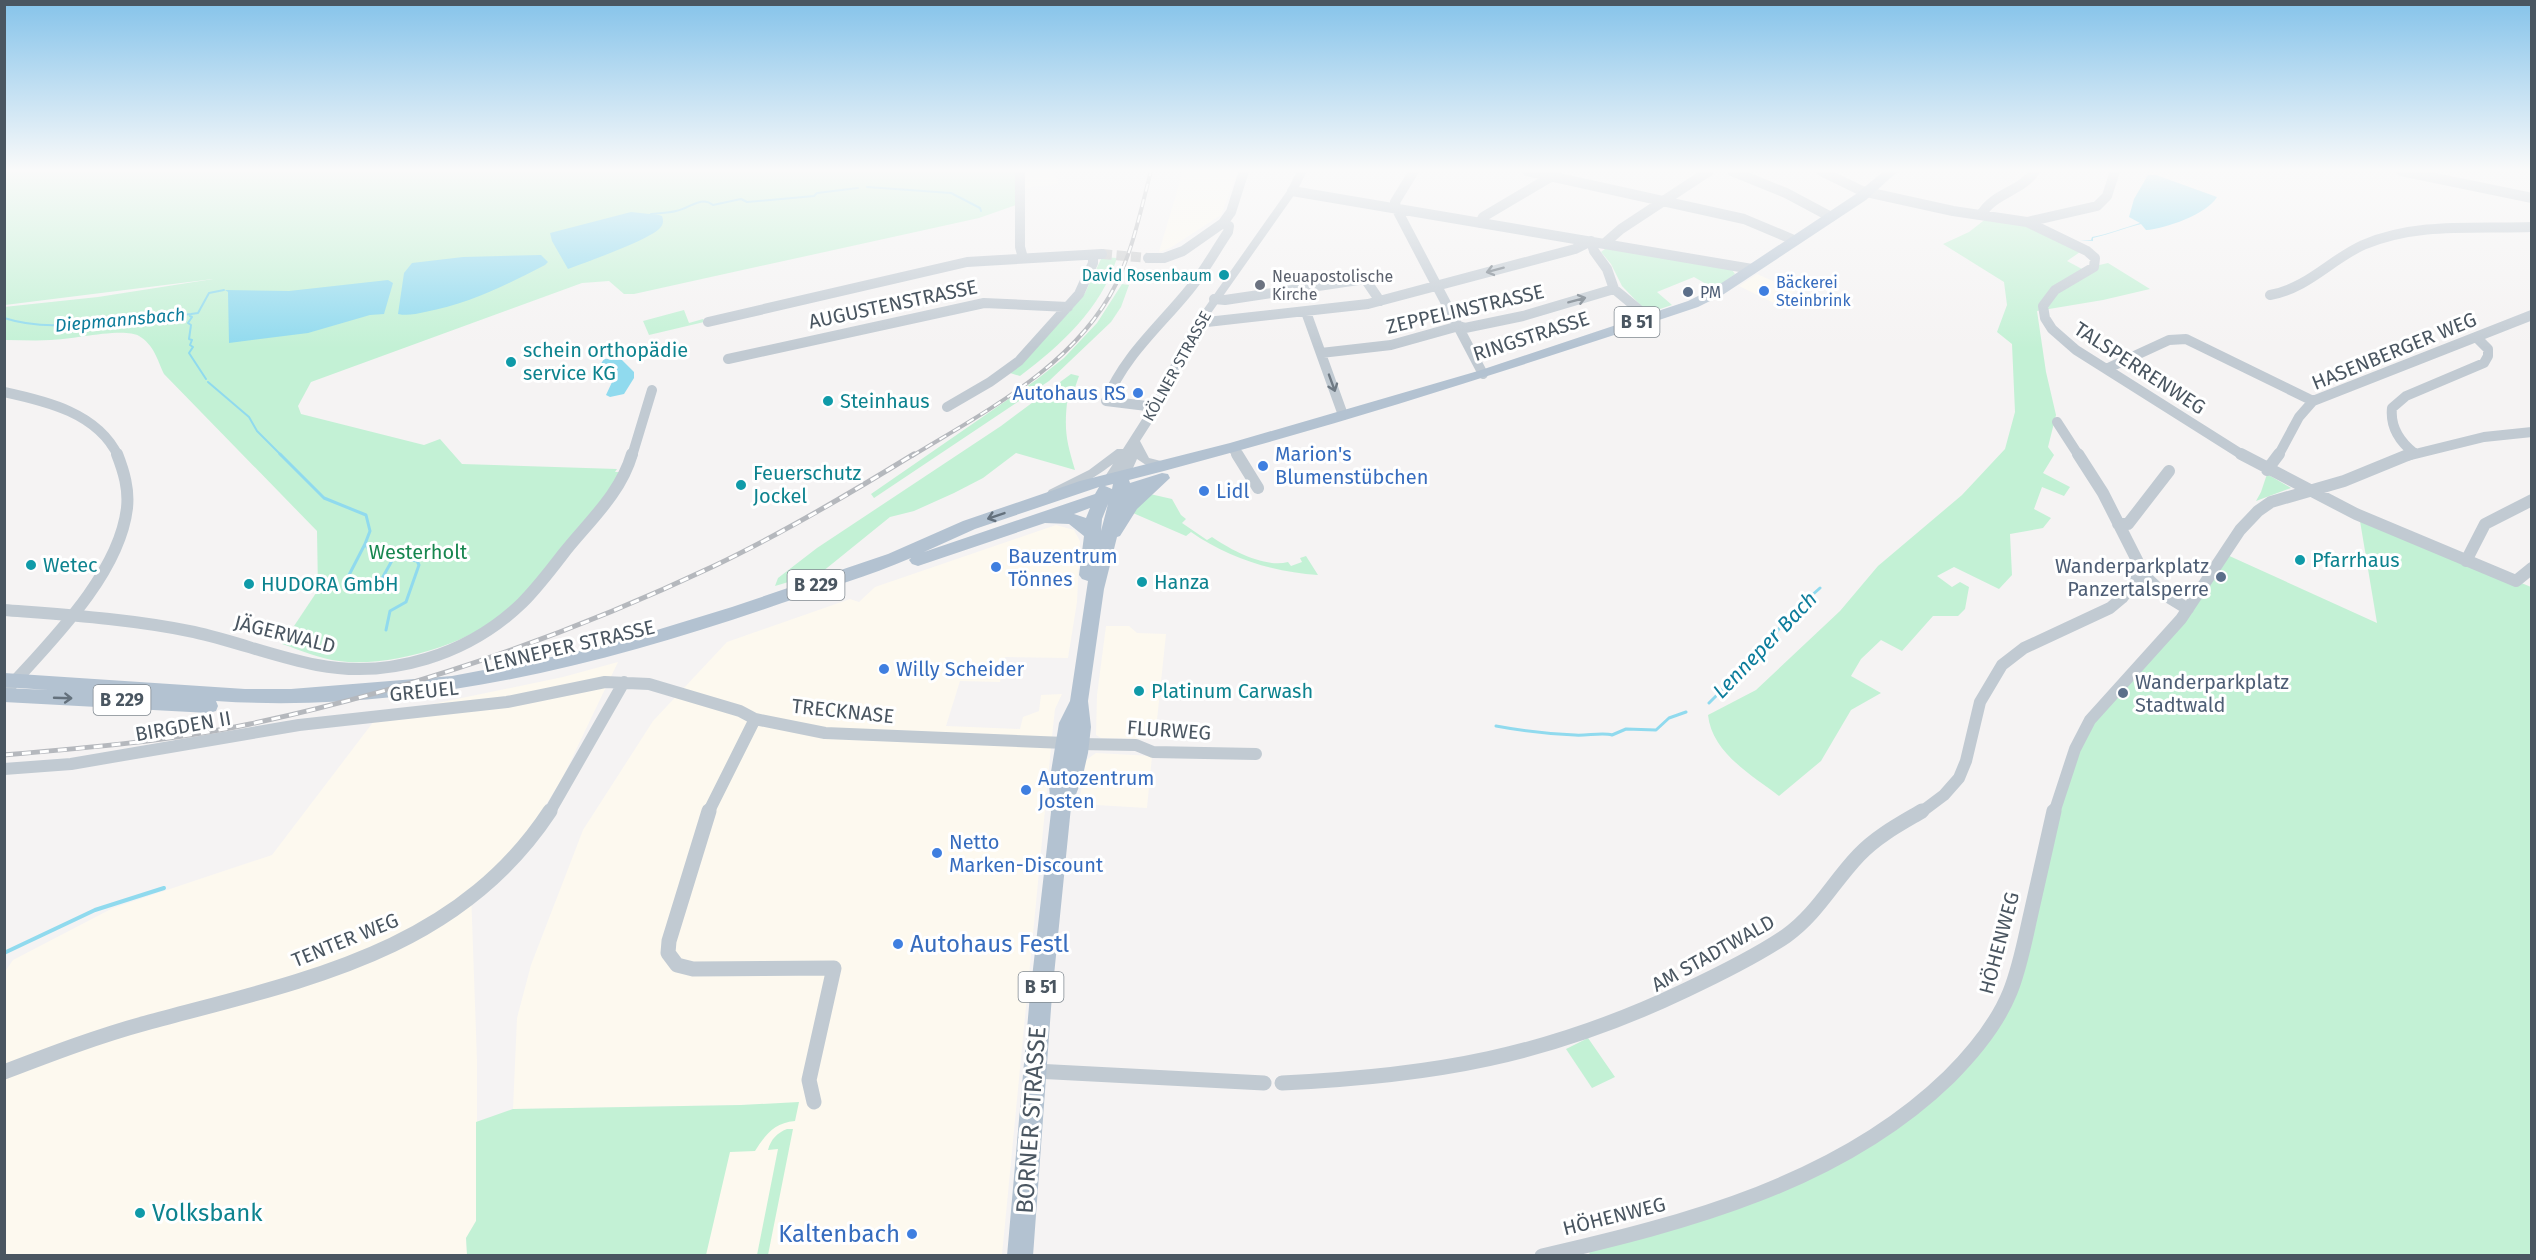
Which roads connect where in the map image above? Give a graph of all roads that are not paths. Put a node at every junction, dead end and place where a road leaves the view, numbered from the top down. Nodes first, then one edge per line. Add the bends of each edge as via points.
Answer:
1 (1020, 230) edge
2 (1213, 230) edge
3 (1228, 230) edge
4 (1264, 230) edge
5 (1410, 230) edge
6 (1522, 230) edge
7 (1620, 230) edge
8 (1773, 230) edge
9 (1810, 230) edge
10 (2043, 230) edge
11 (2420, 230) edge
12 (1794, 240) junction
13 (1591, 241) junction
14 (1605, 243) junction
15 (1023, 258) junction
16 (1148, 258) tunnel mouth
17 (1752, 269) junction
18 (1438, 286) junction
19 (1614, 289) junction
20 (2270, 295) dead end
21 (1214, 299) junction
22 (1380, 301) junction
23 (1068, 307) junction
24 (1306, 312) junction
25 (2532, 315) edge
26 (1649, 318) junction
27 (708, 322) dead end
28 (1198, 323) junction
29 (1459, 326) junction
30 (2477, 338) junction
31 (1321, 353) junction
32 (728, 359) dead end
33 (2106, 369) junction
34 (1483, 374) junction
35 (652, 390) dead end
36 (4, 392) edge
37 (2313, 401) junction
38 (947, 407) dead end
39 (1155, 407) junction
40 (1343, 415) junction
41 (2057, 422) dead end
42 (2532, 432) edge
43 (1135, 442) junction
44 (1227, 450) junction
45 (2414, 453) junction
46 (2267, 470) junction
47 (1166, 471) junction
48 (2169, 471) dead end
49 (1114, 485) junction
50 (1258, 488) dead end
51 (2310, 492) junction
52 (2532, 501) edge
53 (1035, 502) junction
54 (2118, 524) junction
55 (1000, 531) junction
56 (1091, 533) junction
57 (1104, 547) junction
58 (2466, 561) junction
59 (2532, 568) edge
60 (2145, 576) junction
61 (1095, 589) junction
62 (2188, 609) junction
63 (4, 610) edge
64 (74, 615) junction
65 (716, 625) junction
66 (624, 682) junction
67 (7, 687) edge
68 (452, 688) junction
69 (368, 716) joint
70 (755, 719) junction
71 (1072, 743) junction
72 (1256, 754) dead end
73 (4, 769) edge
74 (1035, 1071) junction
75 (4, 1072) edge
76 (1264, 1083) dead end
77 (1282, 1083) dead end
78 (814, 1102) dead end
79 (1020, 1256) edge
80 (1542, 1256) edge

1 - 15 street
2 - 16 street via 1183,251 1164,258
3 - 39 street via 1190,289 1126,360 1106,401
4 - 21 street, KÖLNER STRASSE
5 - 18 street
6 - 13 street
7 - 14 street
8 - 12 street
9 - 12 main road, RINGSTRASSE / B 51
10 - 33 street, TALSPERRENWEG via 2095,258 2094,267 2049,296 2043,311 2062,338
11 - 20 street via 2361,246 2311,280
12 - 17 main road, RINGSTRASSE / B 51
13 - 14 street
13 -> 18 street via 1575,249
13 - 19 street
14 - 17 street
15 - 23 street via 1098,255
15 - 27 street via 955,264
17 - 26 main road, RINGSTRASSE / B 51 via 1706,298
18 - 22 street
18 - 29 street
19 - 26 street
29 -> 19 street, ZEPPELINSTRASSE via 1514,318
21 - 22 street via 1365,279
21 - 28 street, KÖLNER STRASSE
22 - 24 street
23 - 32 street, AUGUSTENSTRASSE via 984,303
23 - 38 street via 1012,367
24 - 28 street
24 - 31 street
25 - 30 street, HASENBERGER WEG
26 - 34 main road, RINGSTRASSE / B 51
28 - 39 street, KÖLNER STRASSE
29 - 31 street, ZEPPELINSTRASSE via 1390,345
29 - 34 street
30 - 37 street, HASENBERGER WEG
30 - 45 street via 2489,350 2484,363 2406,396 2392,408 2390,416 2398,438
31 -> 40 street
33 - 37 street via 2169,340 2184,339
33 - 46 street, TALSPERRENWEG
34 - 40 main road, RINGSTRASSE / B 51
35 - 64 street, JÄGERWALD via 626,474 523,602 469,641 426,658 360,669 317,666 193,632
36 - 64 street via 44,400 84,417 113,444 122,463 127,489 122,527 101,577
37 - 46 street, HASENBERGER WEG via 2293,424
39 - 43 street, KÖLNER STRASSE
40 - 44 main road, RINGSTRASSE / B 51
41 - 54 street via 2103,493
42 - 45 street, HÖHENWEG via 2484,437
43 - 47 street via 1142,460
43 - 49 street, KÖLNER STRASSE via 1119,462
43 - 53 street via 1093,473
44 - 47 main road, RINGSTRASSE / B 229
44 - 50 street
45 - 51 street, HÖHENWEG
46 - 51 street, TALSPERRENWEG
47 - 49 main road, RINGSTRASSE / B 229
47 - 57 main road via 1133,502
48 - 54 street via 2128,524
49 - 53 main road, LENNEPER STRASSE / B 229
49 - 55 main road, LENNEPER STRASSE / B 229
49 - 56 main road, BORNER STRASSE / B 51 via 1097,508
49 - 57 main road, BORNER STRASSE / B 51
51 - 58 street, TALSPERRENWEG
51 - 62 street, HÖHENWEG via 2271,502 2258,511 2240,530
52 - 58 street via 2485,524
53 -> 65 main road, LENNEPER STRASSE / B 229 via 894,558 738,612
54 - 60 street
55 - 56 main road via 1015,532 1064,518 1081,522
55 - 65 main road, LENNEPER STRASSE
56 - 61 main road, BORNER STRASSE / B 51 via 1088,576
57 - 61 main road, BORNER STRASSE / B 51
58 - 59 street, TALSPERRENWEG via 2516,581
60 - 62 street
60 - 77 street, AM STADTWALD via 2138,577 2109,609 2022,649 2003,664 1982,696 1969,755 1952,786 1939,800 1868,845 1799,926 1762,951 1649,1010 1548,1047 1410,1076
61 - 71 main road, BORNER STRASSE / B 51 via 1078,701 1083,723
62 - 80 street, HÖHENWEG via 2114,689 2090,720 2075,749 2055,807 2012,988 1976,1050 1951,1076 1899,1119 1848,1152 1763,1194 1679,1222
63 - 64 street, JÄGERWALD
64 - 67 street
65 - 68 main road, LENNEPER STRASSE / B 229
65 - 68 main road, LENNEPER STRASSE / B 229 via 695,637 580,669
66 - 69 street, GREUEL via 587,684 507,702
66 - 70 street, TRECKNASE via 678,692
66 - 75 street, TENTER WEG via 557,803 530,840 488,884 447,915 385,951 332,972 97,1038
67 - 68 main road, LENNEPER STRASSE / B 229 via 330,706
69 - 73 street, BIRGDEN II via 89,762
70 - 71 street, TRECKNASE via 825,733
70 - 78 street via 706,818 668,953 677,965 693,969 834,968 809,1080
71 - 72 street, FLURWEG via 1136,745 1153,752
71 - 74 main road, BORNER STRASSE / B 51 via 1071,784 1061,805 1048,913
74 - 76 street
74 - 79 main road, BORNER STRASSE / B 51

